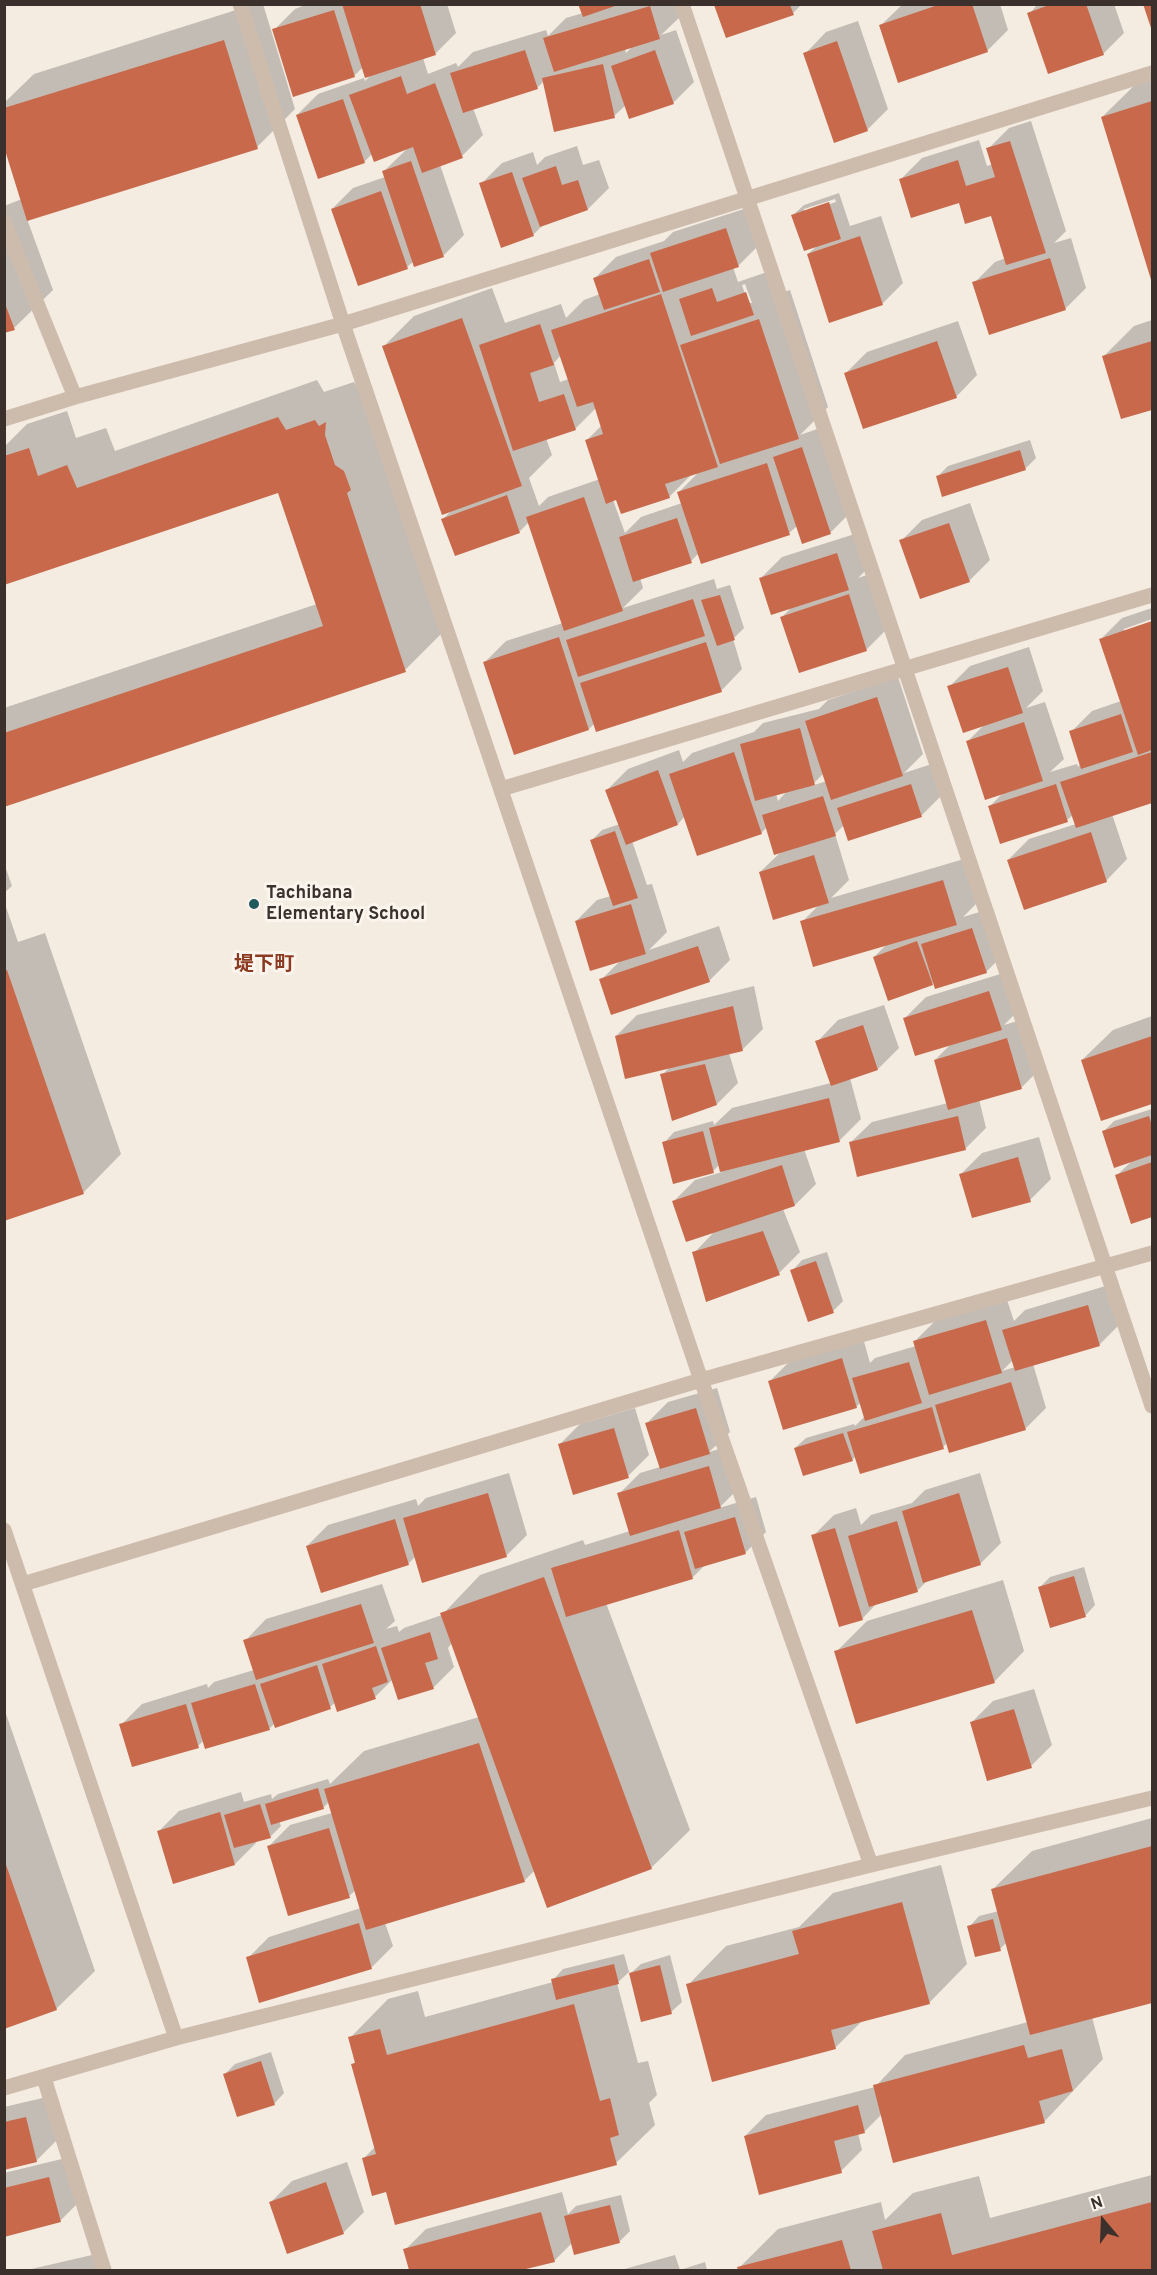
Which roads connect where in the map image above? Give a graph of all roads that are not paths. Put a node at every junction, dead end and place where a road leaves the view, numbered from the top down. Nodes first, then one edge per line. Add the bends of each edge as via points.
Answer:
1 (240, 4) edge
2 (682, 4) edge
3 (1152, 73) edge
4 (747, 199) junction
5 (4, 222) edge
6 (343, 324) junction
7 (75, 397) junction
8 (4, 419) edge
9 (1152, 594) edge
10 (905, 668) junction
11 (501, 789) junction
12 (1152, 1253) edge
13 (1106, 1267) junction
14 (700, 1380) junction
15 (1152, 1406) edge
16 (4, 1530) edge
17 (23, 1584) junction
18 (1152, 1798) edge
19 (871, 1865) junction
20 (176, 2038) junction
21 (44, 2078) junction
22 (4, 2088) edge
23 (104, 2271) edge

1 - 6 street
2 - 4 street
3 - 4 street
4 - 6 street
4 - 10 street
5 - 7 street
6 - 7 street
6 - 11 street
7 - 8 street
9 - 10 street
10 - 11 street
10 - 13 street
11 - 14 street
12 - 13 street
13 - 14 street
13 - 15 street
14 - 17 street
14 - 19 street
16 - 17 street
17 - 20 street
18 - 19 street
19 - 20 street
20 - 21 street
21 - 22 street
21 - 23 street

